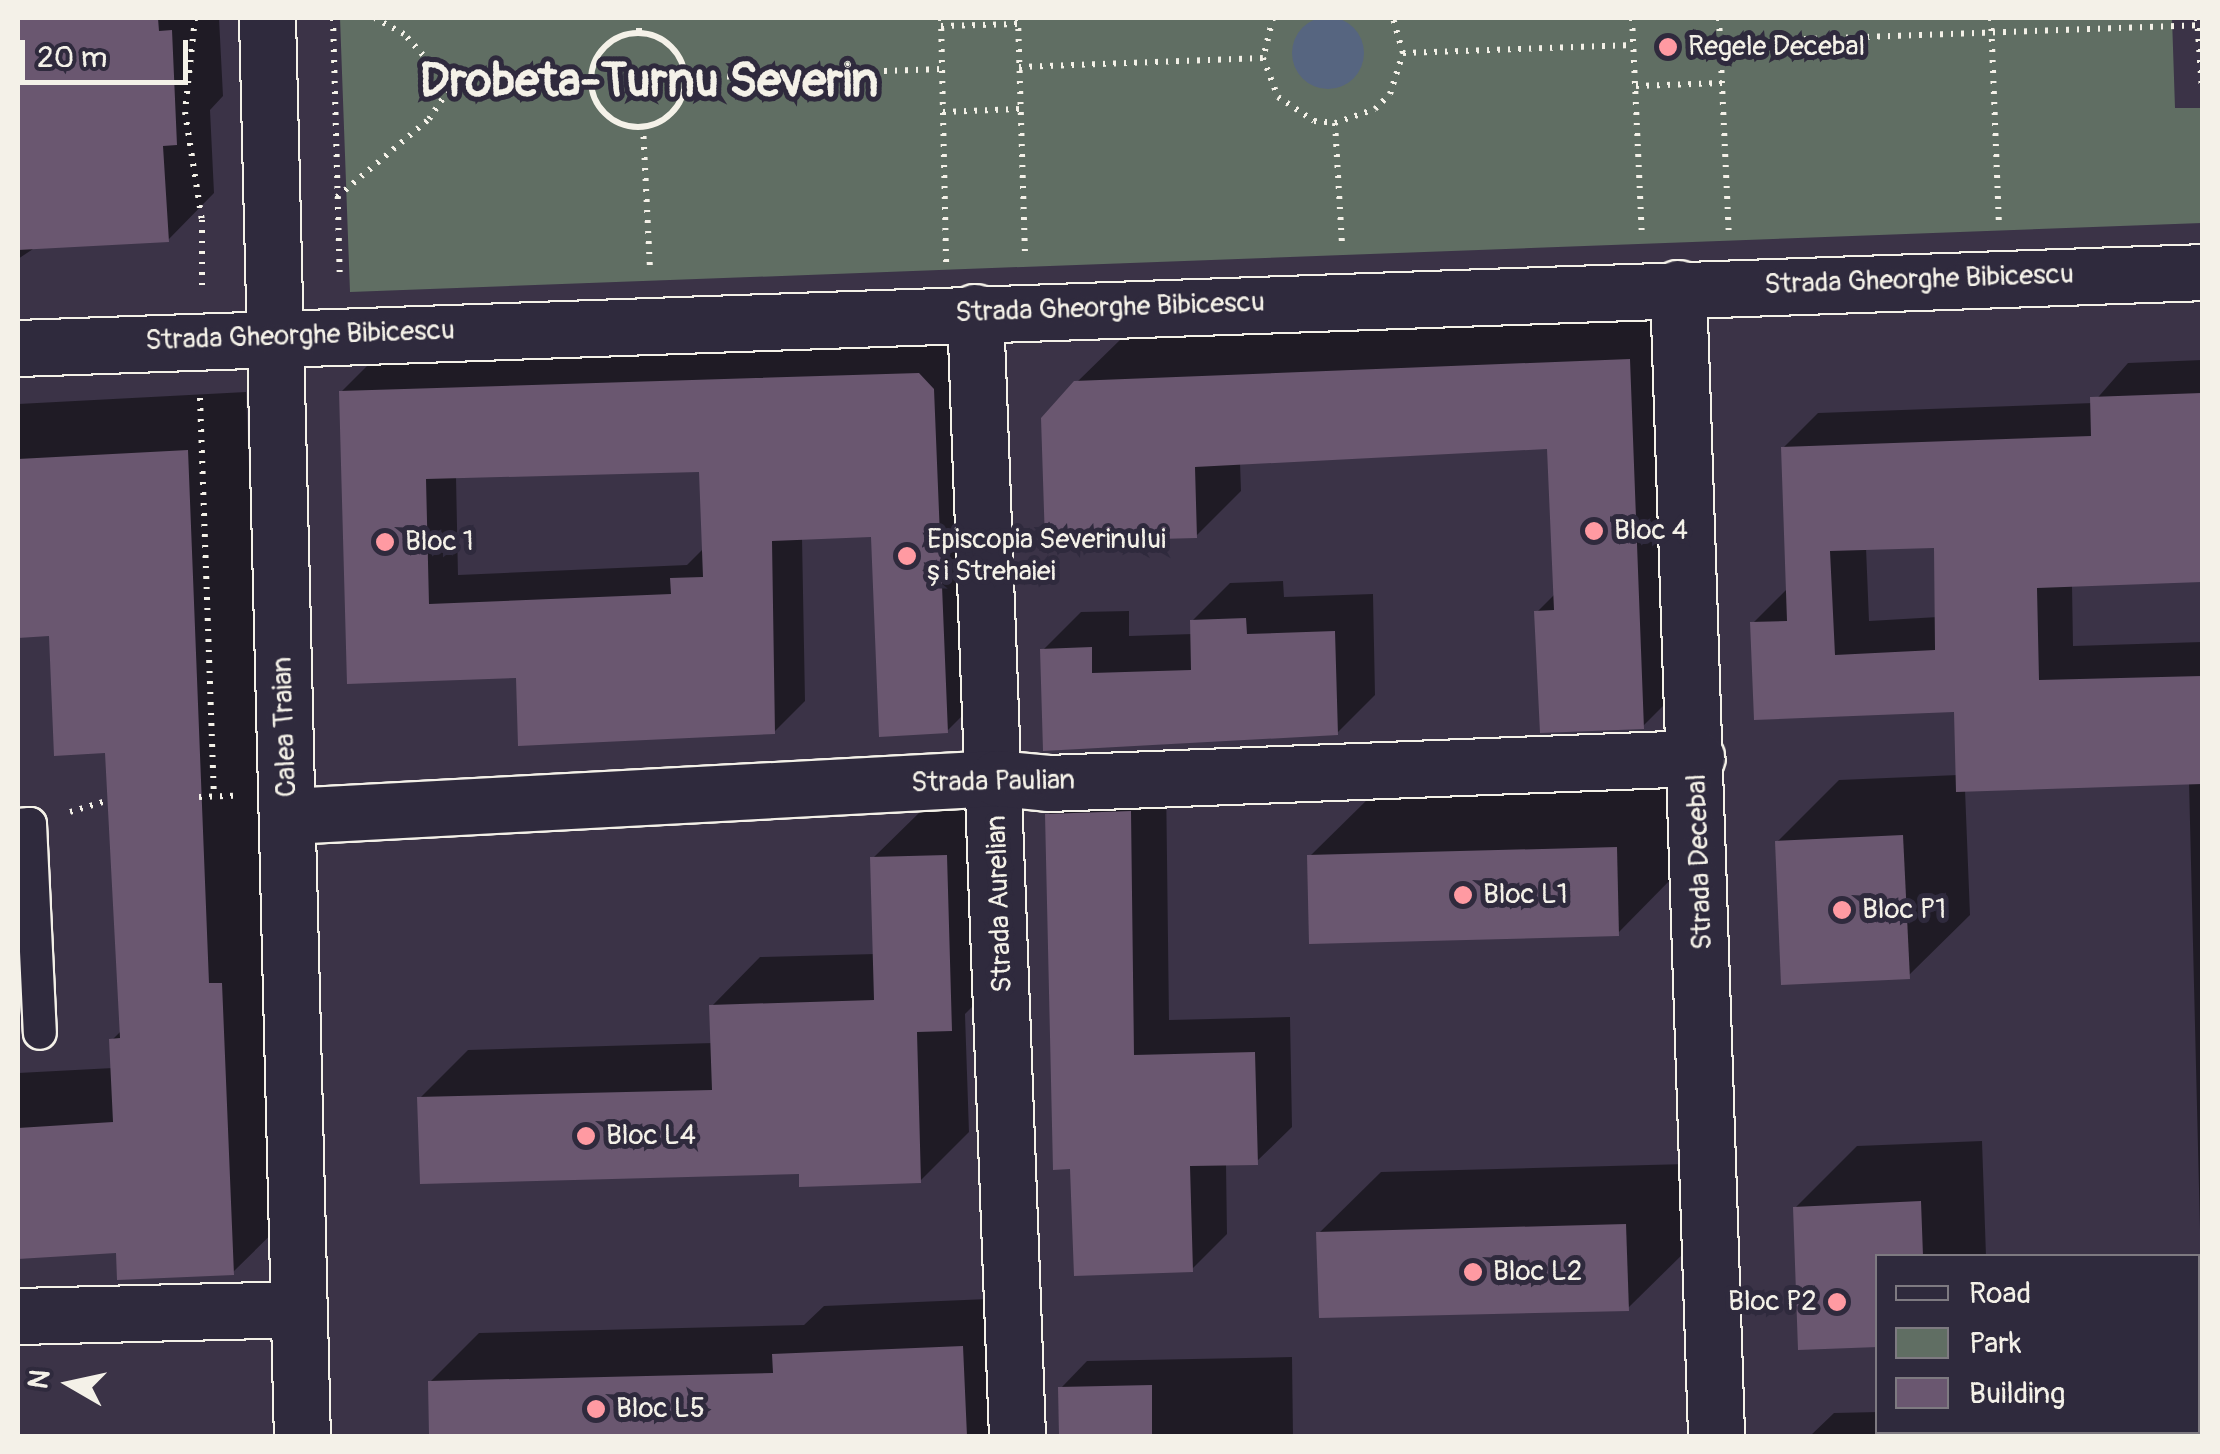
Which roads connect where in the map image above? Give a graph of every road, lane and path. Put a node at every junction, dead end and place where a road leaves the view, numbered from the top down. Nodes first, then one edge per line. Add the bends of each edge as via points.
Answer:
1 (195, 18) edge
2 (267, 18) edge
3 (334, 18) edge
4 (375, 18) edge
5 (639, 18) edge
6 (1273, 18) edge
7 (1393, 18) edge
8 (1632, 18) edge
9 (1718, 18) edge
10 (1991, 18) edge
11 (1018, 20) edge
12 (2198, 21) edge
13 (941, 22) edge
14 (1992, 32) junction
15 (640, 33) junction
16 (1720, 42) junction
17 (1634, 45) junction
18 (1402, 53) junction
19 (1263, 58) junction
20 (1019, 66) junction
21 (942, 69) junction
22 (685, 78) junction
23 (591, 81) junction
24 (1722, 83) junction
25 (451, 86) junction
26 (1636, 86) junction
27 (2202, 90) edge
28 (1021, 109) junction
29 (944, 112) junction
30 (1335, 123) junction
31 (644, 126) junction
32 (337, 198) junction
33 (2202, 272) edge
34 (340, 277) dead end
35 (2001, 277) junction
36 (1732, 286) junction
37 (1661, 289) junction
38 (1345, 300) junction
39 (982, 312) junction
40 (653, 323) junction
41 (272, 336) junction
42 (198, 339) junction
43 (18, 348) edge
44 (1696, 758) junction
45 (996, 778) junction
46 (214, 797) dead end
47 (289, 816) junction
48 (18, 825) edge
49 (40, 1033) dead end
50 (299, 1310) junction
51 (18, 1316) edge
52 (302, 1436) edge
53 (1017, 1436) edge
54 (1716, 1436) edge

1 - 42 path via 185,112 202,220
2 - 41 street, Calea Traian
3 - 32 path
4 - 25 path via 404,34
5 - 15 path
6 - 19 path
7 - 18 path
8 - 17 path
9 - 16 path
10 - 14 path
11 - 13 path
11 - 20 path
12 - 14 path
12 - 27 path
13 - 21 path
14 - 16 path
14 - 35 path
15 - 22 path via 676,52
15 - 23 path via 600,52
16 - 24 path
17 - 18 path
17 - 26 path
18 - 30 path via 1399,74 1375,109
19 - 20 path
19 - 30 path via 1278,97 1294,112
20 - 28 path
21 - 22 path
21 - 29 path
22 - 31 path via 678,104
23 - 25 path
23 - 31 path via 613,120
24 - 26 path
24 - 36 path
25 - 32 path via 430,120
26 - 37 path
28 - 29 path
28 - 39 path
29 - 39 path
30 - 38 path
31 - 40 path
32 - 34 path
33 - 35 street, Strada Gheorghe Bibicescu
35 - 36 street, Strada Gheorghe Bibicescu
36 - 37 street, Strada Gheorghe Bibicescu
37 - 38 street, Strada Gheorghe Bibicescu
37 - 44 street, Strada Decebal
38 - 39 street, Strada Gheorghe Bibicescu
39 - 40 street, Strada Gheorghe Bibicescu
39 - 45 street, Strada Aurelian
40 - 41 street, Strada Gheorghe Bibicescu
41 - 42 street, Strada Gheorghe Bibicescu
41 - 47 street, Calea Traian
42 - 43 street, Strada Gheorghe Bibicescu
42 - 46 path
44 - 45 street, Strada Paulian via 1048,783
44 - 54 street, Strada Decebal
45 - 47 street, Strada Paulian
45 - 53 street, Strada Aurelian
47 - 50 street, Calea Traian
48 - 49 lane via 30,824
50 - 51 street
50 - 52 street, Calea Traian

